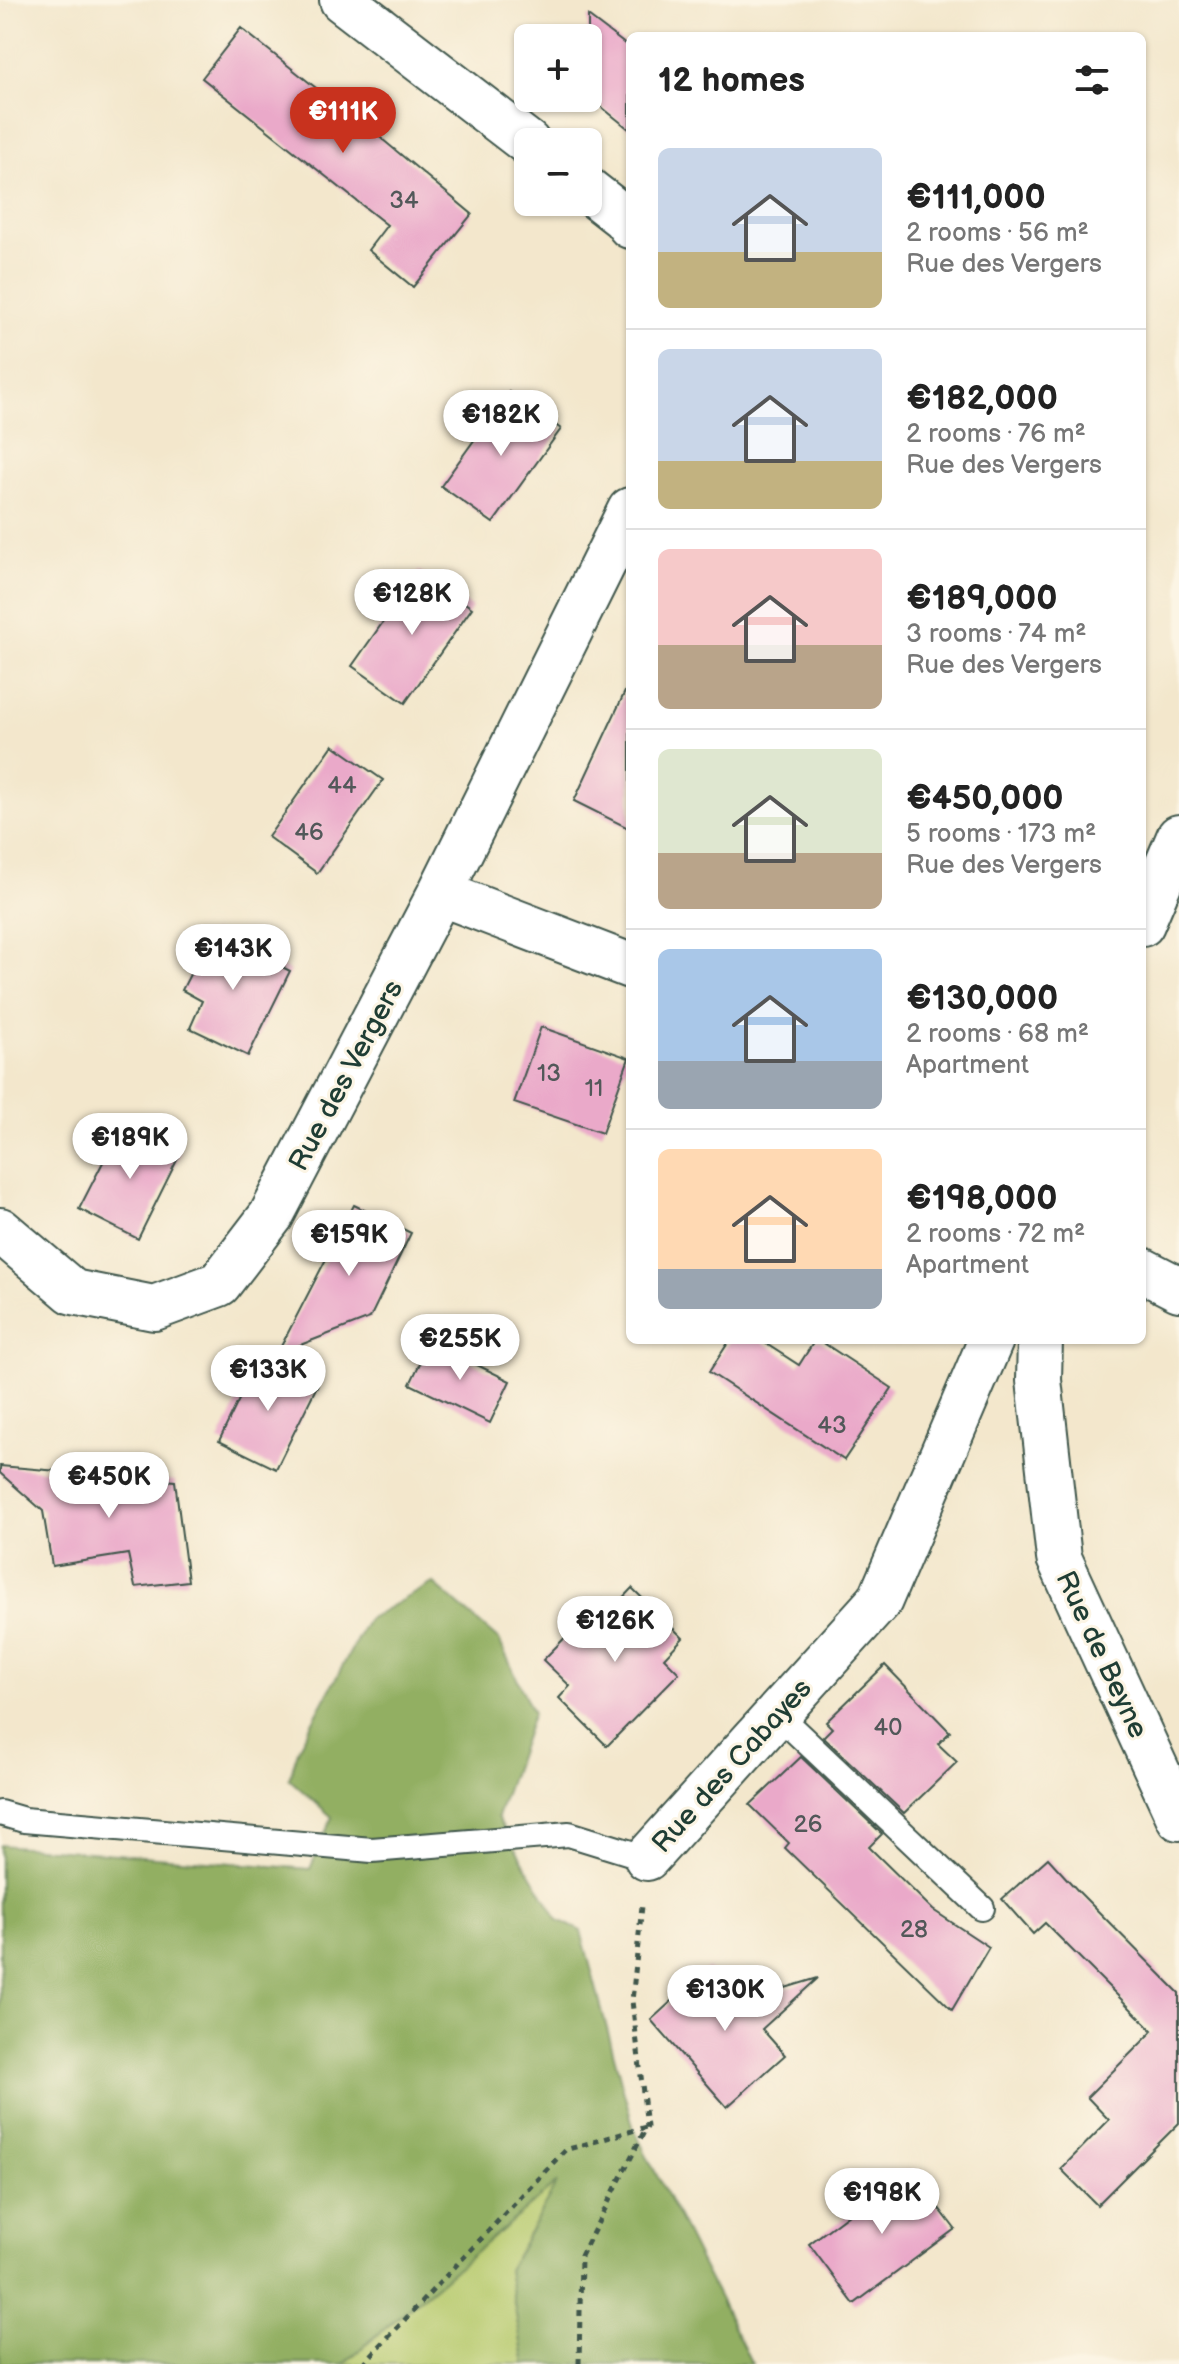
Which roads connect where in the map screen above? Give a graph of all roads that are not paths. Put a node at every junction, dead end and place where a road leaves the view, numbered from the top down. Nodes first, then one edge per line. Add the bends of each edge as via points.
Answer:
1 (342, 0) edge
2 (514, 132) edge
3 (602, 201) edge
4 (626, 221) edge
5 (626, 518) edge
6 (1179, 837) edge
7 (440, 893) junction
8 (1146, 915) edge
9 (626, 964) edge
10 (0, 1230) edge
11 (1146, 1272) edge
12 (1179, 1289) edge
13 (989, 1344) edge
14 (1040, 1344) edge
15 (777, 1714) junction
16 (0, 1813) edge
17 (1179, 1818) edge
18 (647, 1858) joint
19 (982, 1908) dead end

1 - 2 street
3 - 4 street
5 - 7 street, Rue des Vergers
6 - 8 street
7 - 9 street
7 - 10 street, Rue des Vergers via 271,1216 219,1284 154,1308 73,1292
11 - 12 street
13 - 15 street, Rue des Cabayes via 880,1600
14 - 17 street, Rue de Beyne via 1039,1380 1059,1558
15 - 18 street, Rue des Cabayes
15 - 19 lane
16 - 18 lane via 24,1820 372,1850 569,1834

